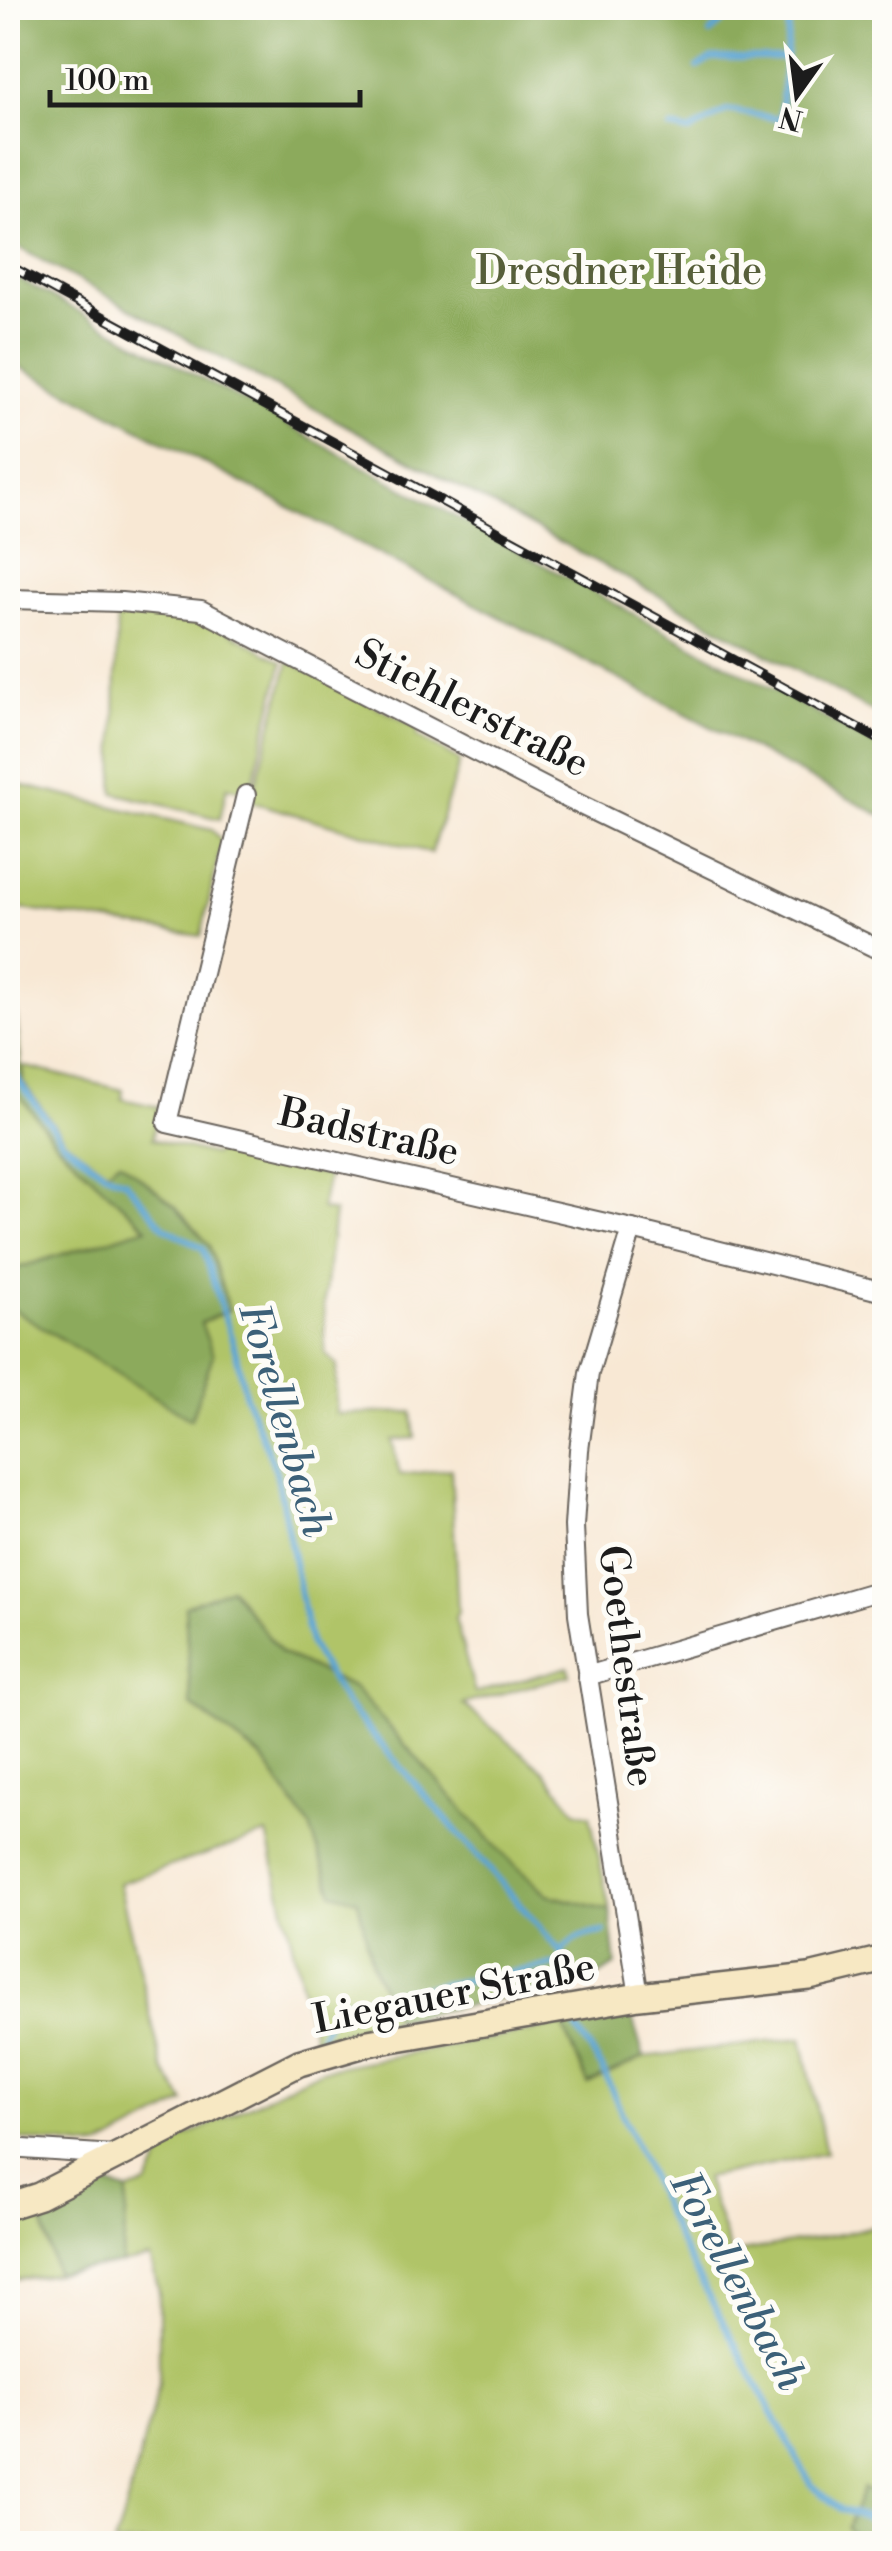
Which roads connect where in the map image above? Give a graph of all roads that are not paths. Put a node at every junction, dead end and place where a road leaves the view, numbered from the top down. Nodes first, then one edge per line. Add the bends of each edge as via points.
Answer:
1 (10, 599) dead end
2 (246, 794) dead end
3 (884, 952) edge
4 (632, 1230) junction
5 (884, 1292) edge
6 (884, 1589) edge
7 (586, 1676) junction
8 (884, 1959) edge
9 (639, 1996) junction
10 (8, 2148) edge
11 (120, 2156) junction
12 (8, 2206) edge

1 - 3 street, Stiehlerstraße via 202,610 556,794
2 - 4 street, Badstraße via 167,1122
4 - 5 street, Badstraße
4 - 7 street, Goethestraße via 588,1372 578,1450 574,1526
6 - 7 street
7 - 9 street, Goethestraße
8 - 9 main road, Liegauer Straße via 809,1977
9 - 11 main road, Liegauer Straße via 368,2043 299,2063
10 - 11 street
11 - 12 main road, Liegauer Straße

